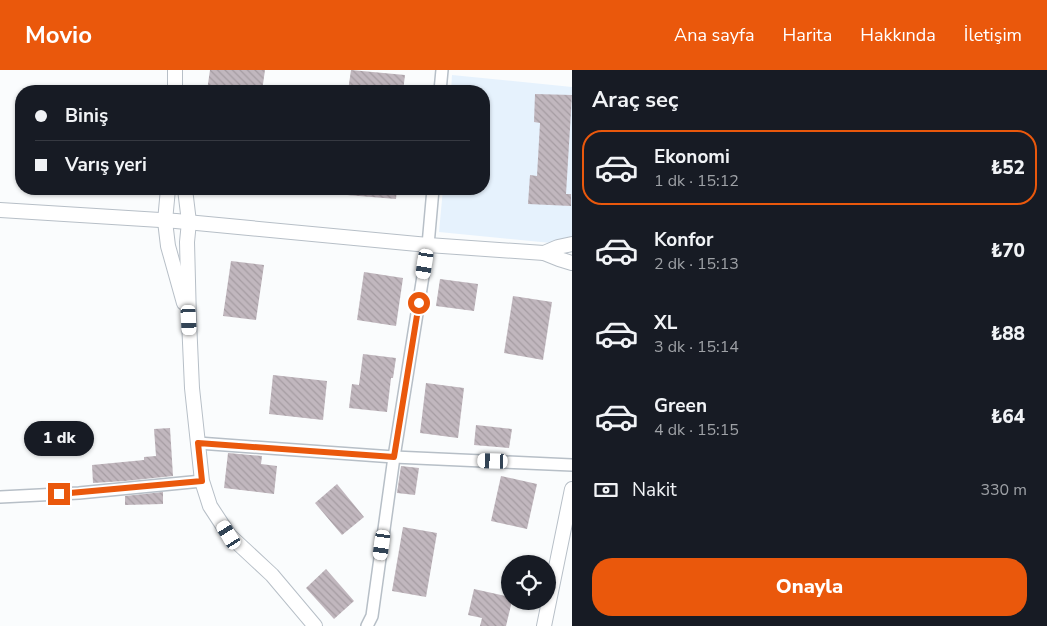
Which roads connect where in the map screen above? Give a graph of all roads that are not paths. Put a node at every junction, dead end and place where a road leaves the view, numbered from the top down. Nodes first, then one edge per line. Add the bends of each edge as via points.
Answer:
1 (175, 70) edge
2 (442, 70) edge
3 (175, 85) edge
4 (441, 85) edge
5 (167, 195) edge
6 (186, 195) edge
7 (432, 195) edge
8 (0, 210) edge
9 (165, 221) junction
10 (189, 222) junction
11 (572, 244) edge
12 (428, 245) junction
13 (544, 253) junction
14 (572, 263) edge
15 (189, 320) junction
16 (198, 443) junction
17 (394, 457) junction
18 (572, 465) edge
19 (202, 481) junction
20 (572, 488) edge
21 (0, 498) edge
22 (315, 626) edge
23 (367, 626) edge
24 (544, 626) edge

1 - 3 street
2 - 4 street
5 - 9 street
6 - 10 street
7 - 12 street
8 - 9 street
9 - 10 street
9 - 15 street via 168,246
10 - 12 street
10 - 15 street
11 - 13 street
12 - 13 street
12 - 17 street
13 - 14 street
15 - 16 street
16 - 17 street
16 - 19 street
17 - 18 street
17 - 23 street via 372,616
19 - 21 street
19 - 22 street via 210,506 229,535 272,575
20 - 24 street

